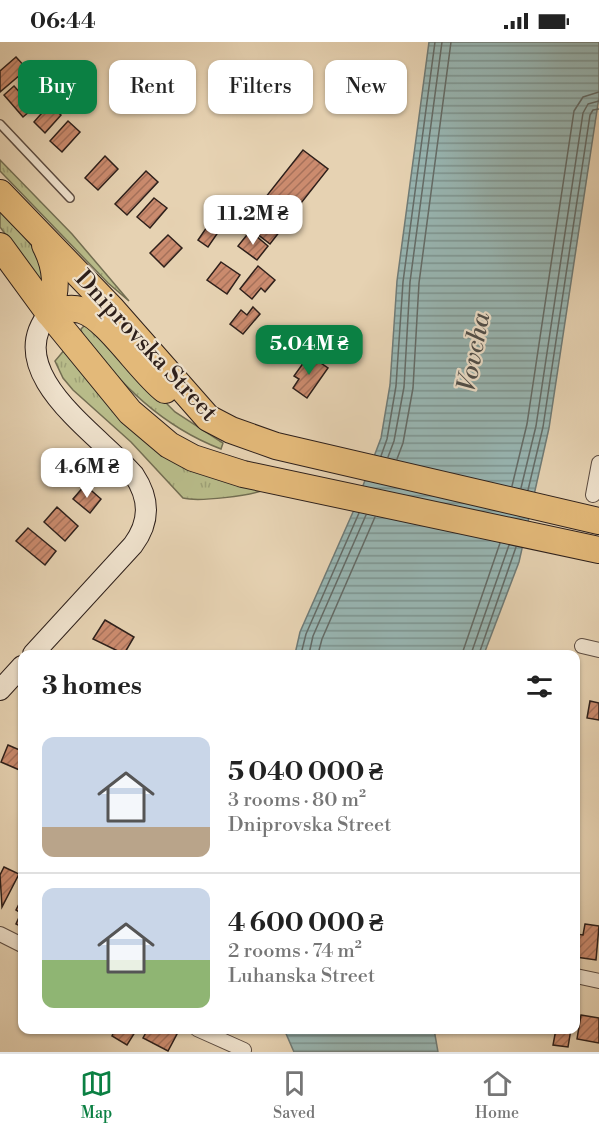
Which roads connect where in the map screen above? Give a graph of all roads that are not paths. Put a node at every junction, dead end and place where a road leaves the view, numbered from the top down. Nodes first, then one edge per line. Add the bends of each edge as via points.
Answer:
1 (0, 124) edge
2 (0, 193) edge
3 (70, 198) dead end
4 (36, 229) junction
5 (0, 246) edge
6 (49, 313) junction
7 (208, 418) junction
8 (598, 467) edge
9 (593, 495) dead end
10 (599, 521) edge
11 (599, 550) edge
12 (582, 646) dead end
13 (37, 650) edge
14 (599, 650) edge
15 (18, 670) edge
16 (0, 690) edge
17 (0, 934) edge
18 (18, 943) edge
19 (580, 977) edge
20 (599, 981) edge
21 (208, 1034) edge
22 (244, 1050) dead end

1 - 3 lane
2 - 4 highway, Dniprovska Street
4 - 6 highway via 51,256 55,273
4 - 7 highway, Dniprovska Street
5 - 6 highway, Dniprovska Street
6 - 7 highway via 72,308 94,315 154,382
6 - 11 highway, Dniprovska Street via 106,385 152,432 193,458 267,479
6 - 13 main road via 32,343 36,371 52,397 134,475 147,510 145,524 133,545
7 - 10 highway, Dniprovska Street via 276,446
8 - 9 street
12 - 14 street
15 - 16 main road
17 - 18 street
19 - 20 street
21 - 22 street

